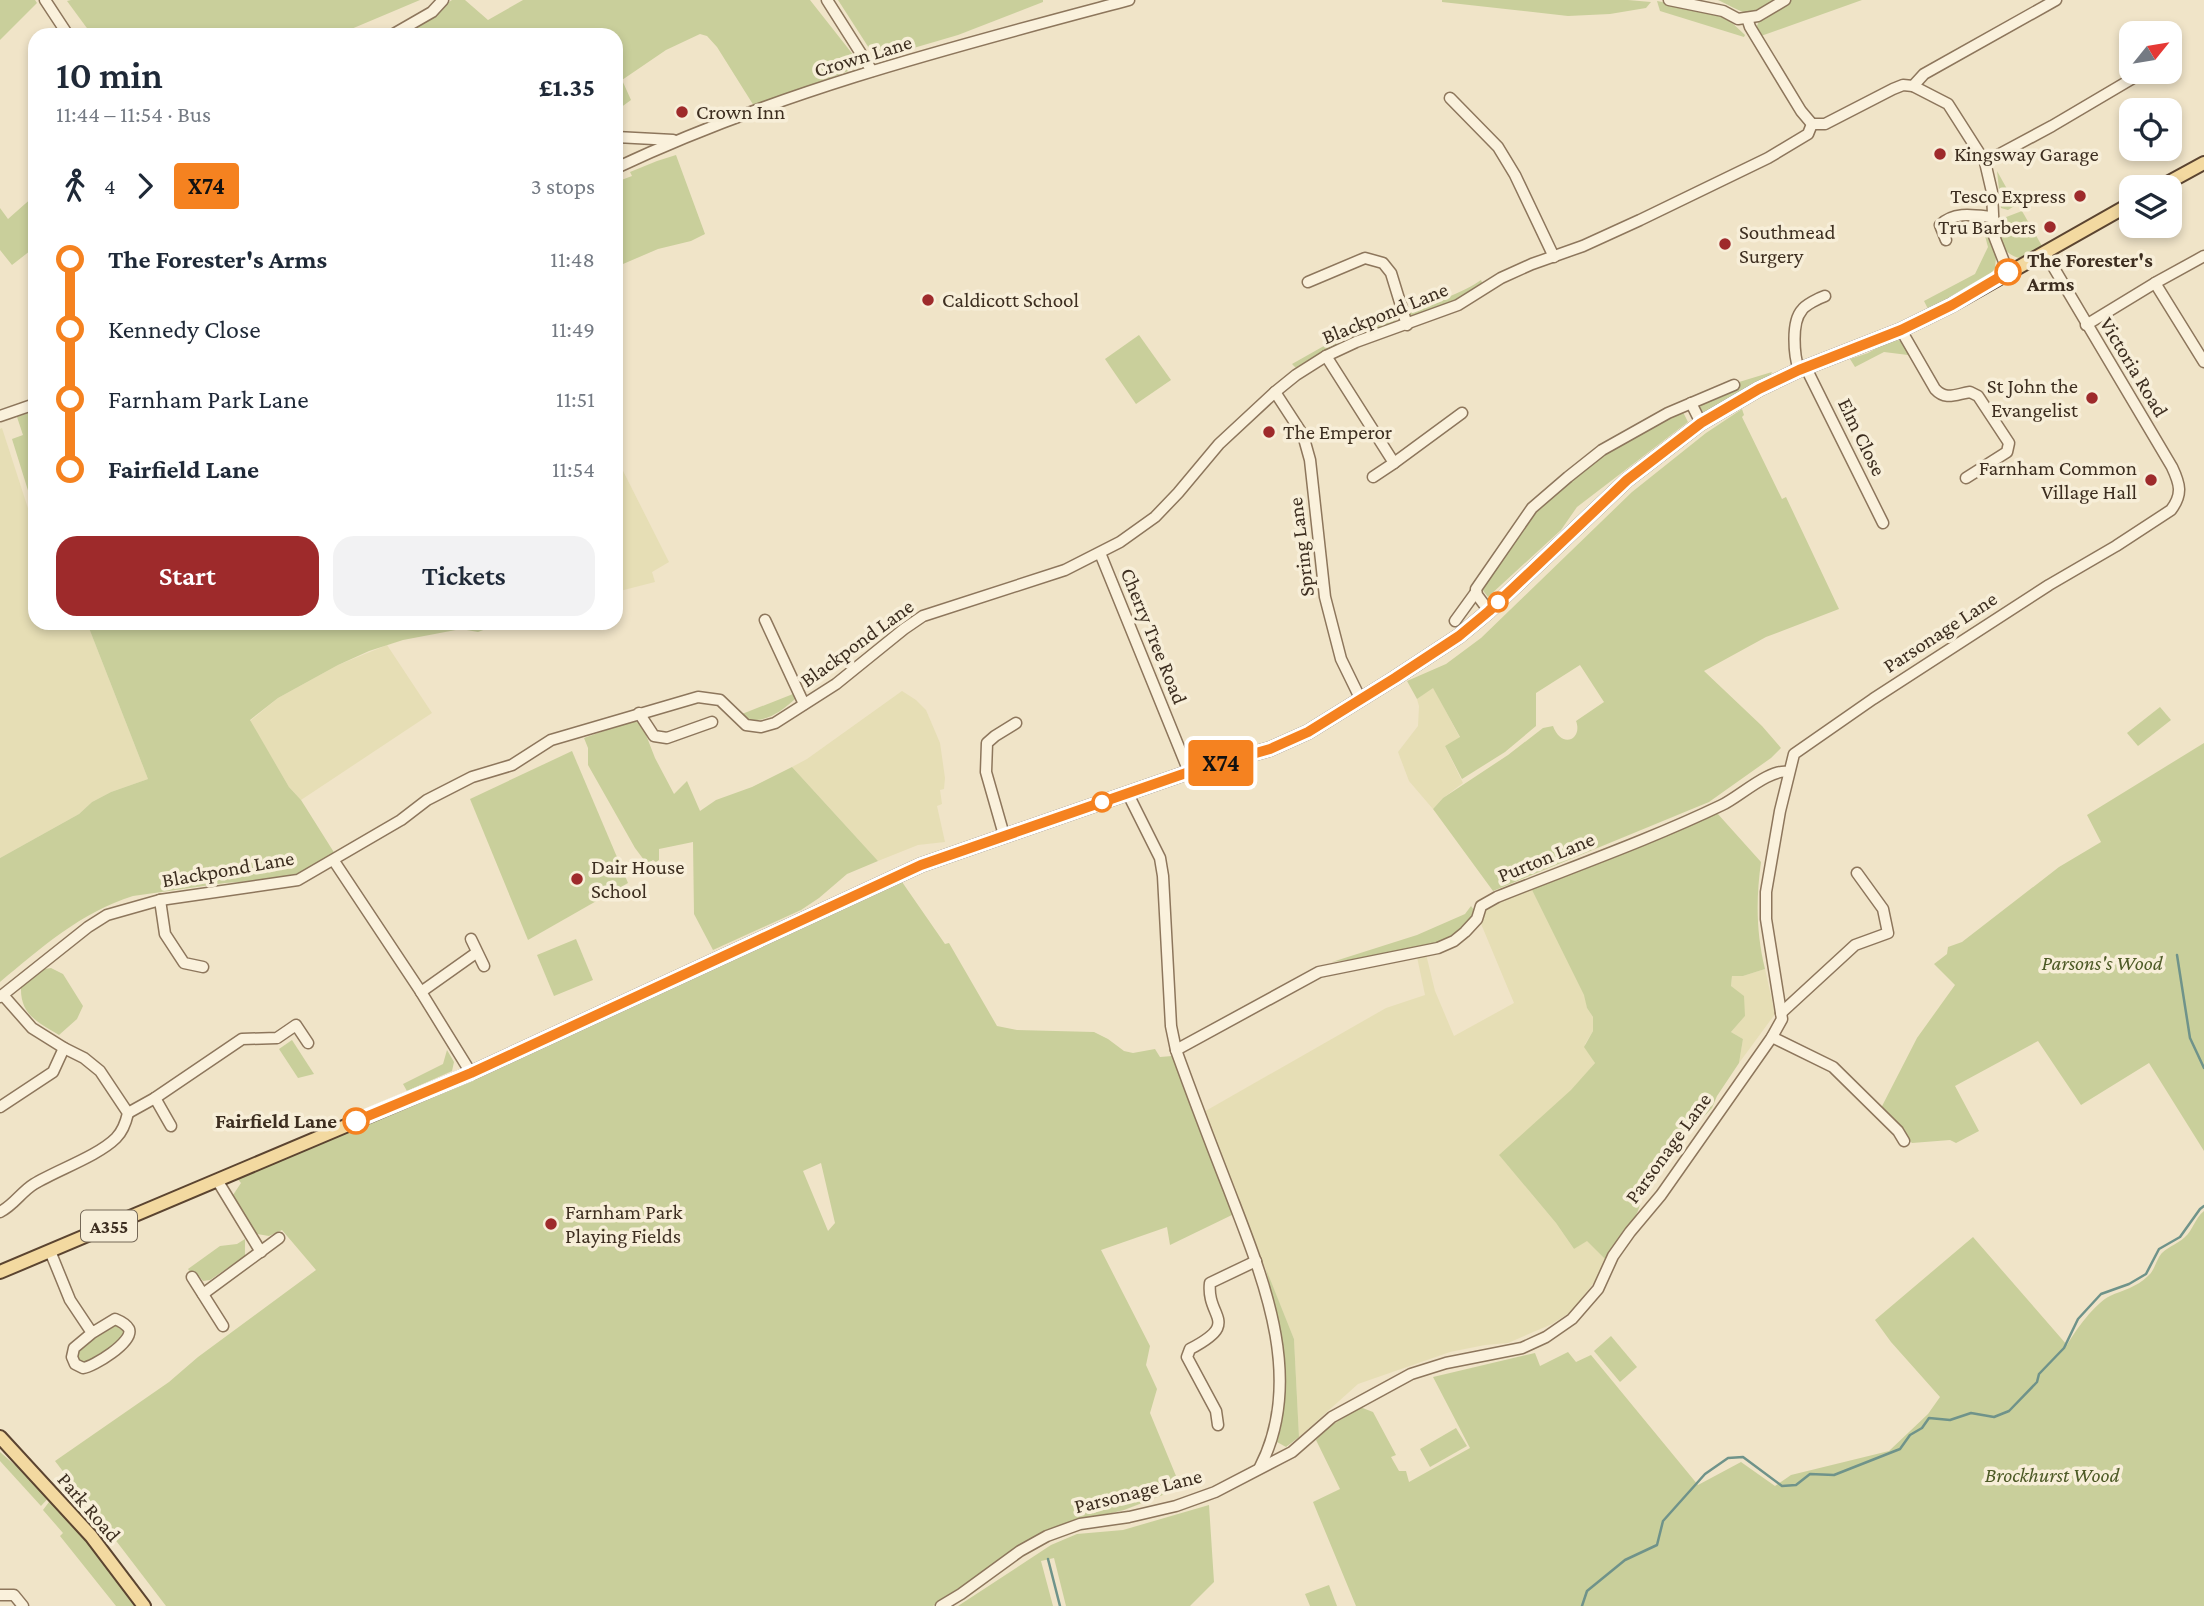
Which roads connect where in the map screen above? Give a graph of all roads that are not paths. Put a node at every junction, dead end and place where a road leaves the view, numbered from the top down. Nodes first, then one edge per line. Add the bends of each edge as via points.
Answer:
1 (45, 0) edge
2 (443, 0) edge
3 (827, 0) edge
4 (1129, 0) edge
5 (1670, 0) edge
6 (1785, 0) edge
7 (2056, 0) edge
8 (1747, 18) junction
9 (63, 28) edge
10 (403, 28) edge
11 (872, 71) junction
12 (2120, 84) edge
13 (1913, 86) junction
14 (1450, 98) dead end
15 (1812, 124) junction
16 (623, 137) edge
17 (677, 140) junction
18 (1985, 162) junction
19 (2204, 163) edge
20 (623, 165) edge
21 (2182, 175) edge
22 (2119, 210) edge
23 (1991, 217) junction
24 (1946, 240) dead end
25 (2045, 253) junction
26 (2204, 256) edge
27 (1554, 257) junction
28 (2008, 272) junction
29 (1308, 282) dead end
30 (2155, 283) junction
31 (1825, 296) dead end
32 (1406, 325) junction
33 (2086, 325) junction
34 (1901, 330) junction
35 (1326, 356) junction
36 (2204, 362) edge
37 (1803, 369) junction
38 (1734, 384) dead end
39 (1275, 392) junction
40 (1691, 403) junction
41 (28, 406) edge
42 (1462, 413) dead end
43 (0, 416) edge
44 (1701, 423) junction
45 (1394, 463) junction
46 (1373, 477) dead end
47 (1966, 478) dead end
48 (2176, 503) joint
49 (1883, 523) dead end
50 (1100, 553) junction
51 (1476, 592) junction
52 (1489, 611) junction
53 (765, 620) dead end
54 (1455, 621) dead end
55 (1361, 700) junction
56 (804, 704) junction
57 (639, 713) junction
58 (712, 722) dead end
59 (1016, 723) dead end
60 (1189, 772) junction
61 (1788, 772) junction
62 (1128, 794) junction
63 (1004, 835) junction
64 (334, 861) junction
65 (1857, 873) dead end
66 (160, 900) junction
67 (471, 939) dead end
68 (477, 953) junction
69 (484, 966) dead end
70 (203, 967) dead end
71 (421, 992) junction
72 (2, 996) edge
73 (1781, 1013) junction
74 (1772, 1037) junction
75 (309, 1043) dead end
76 (64, 1048) junction
77 (1175, 1050) junction
78 (471, 1073) junction
79 (155, 1098) junction
80 (0, 1107) edge
81 (128, 1113) junction
82 (171, 1126) dead end
83 (1905, 1141) dead end
84 (217, 1180) junction
85 (0, 1212) edge
86 (279, 1238) dead end
87 (50, 1251) junction
88 (261, 1252) junction
89 (1256, 1261) junction
90 (0, 1272) edge
91 (192, 1276) dead end
92 (203, 1294) junction
93 (223, 1326) dead end
94 (92, 1333) junction
95 (1216, 1411) junction
96 (1227, 1413) dead end
97 (1218, 1425) dead end
98 (0, 1437) edge
99 (1260, 1468) junction
100 (0, 1595) edge
101 (23, 1606) edge
102 (144, 1606) edge
103 (941, 1606) edge

1 - 9 street
2 - 10 street
3 - 11 street
4 - 11 street, Crown Lane
5 - 8 street
6 - 8 street
7 - 13 street via 1924,74
8 - 15 street
11 - 17 street, Crown Lane
12 - 18 street
13 - 15 street via 1893,89 1825,124
13 - 18 street via 1948,104
14 - 27 street via 1497,147
15 - 27 street, Blackpond Lane via 1808,134 1768,158
16 - 17 street
17 - 20 street, Crown Lane
18 - 23 street via 1992,192
19 - 21 main road
22 - 25 main road, A355
23 - 24 street via 1955,216 1942,221
23 - 28 street
25 - 28 main road, A355
25 - 33 street, Victoria Road
26 - 30 street
27 - 32 street, Blackpond Lane via 1501,278 1458,305
28 - 34 main road, A355
29 - 32 street via 1365,258 1383,263 1391,273
30 - 33 street
30 - 36 street
31 - 37 street via 1802,308 1798,317 1794,351
32 - 35 street, Blackpond Lane
33 - 48 street, Victoria Road via 2172,467 2180,491
34 - 37 main road, A355
34 - 47 street via 1941,396 1970,392 1978,396 2009,443 2007,452
35 - 39 street, Blackpond Lane
35 - 45 street
37 - 44 main road, A355
37 - 49 street, Elm Close
38 - 40 street
39 - 50 street, Blackpond Lane via 1219,444 1155,517
39 - 55 street, Spring Lane via 1303,435 1310,460 1325,597 1341,659
40 - 44 street
40 - 51 street via 1602,450 1542,497
41 - 43 street
42 - 45 street
44 - 52 main road, A355 via 1627,480
45 - 46 street
48 - 61 street, Parsonage Lane via 2116,546 2049,584 1873,699 1794,754
50 - 56 street, Blackpond Lane via 1065,570 923,616
50 - 60 street, Cherry Tree Road
51 - 52 street
51 - 54 street
52 - 55 main road, A355
53 - 56 street
55 - 60 main road, A355 via 1270,749
56 - 57 street, Blackpond Lane via 761,727 746,725 712,698 693,697
57 - 58 street via 654,736 667,738
57 - 64 street, Blackpond Lane via 551,740 512,765 472,777 427,800
59 - 63 street via 987,743 986,772
60 - 62 main road, A355
61 - 73 street, Parsonage Lane via 1766,892
61 - 77 street, Purton Lane via 1773,774 1728,803 1688,821 1497,897 1481,906 1477,919 1454,941 1319,971
62 - 63 main road, A355
62 - 77 street via 1160,858
63 - 78 main road, A355 via 915,868
64 - 66 street, Blackpond Lane via 298,880
64 - 71 street
65 - 73 street via 1883,909 1888,933 1855,945
66 - 70 street via 164,934 184,963
66 - 72 street, Blackpond Lane via 107,915 88,926
67 - 68 street
68 - 69 street
68 - 71 street
71 - 78 street
72 - 76 street via 32,1028
73 - 74 street, Parsonage Lane
74 - 83 street via 1833,1067
74 - 99 street, Parsonage Lane via 1661,1195 1630,1231 1598,1289 1572,1318 1522,1348 1411,1374 1332,1417 1292,1452
75 - 79 street via 296,1025 278,1038 242,1039
76 - 80 street via 53,1072
76 - 81 street via 100,1071
77 - 89 street
78 - 84 main road, A355
79 - 81 street
79 - 82 street
81 - 85 street via 116,1138 32,1185
84 - 87 main road, A355
84 - 88 street
86 - 88 street
87 - 90 main road, A355
87 - 94 street via 70,1300
88 - 92 street
89 - 95 street via 1210,1283 1219,1318 1216,1332 1190,1349 1187,1357
89 - 99 street via 1272,1313 1280,1404 1269,1451
91 - 92 street
92 - 93 street
94 - 94 street via 115,1319 129,1329 124,1344 83,1368 75,1364 74,1348
95 - 96 street
95 - 97 street
98 - 102 main road, Park Road via 91,1536
99 - 103 street, Parsonage Lane via 1176,1506 1080,1524 1047,1536
100 - 101 street via 14,1595

